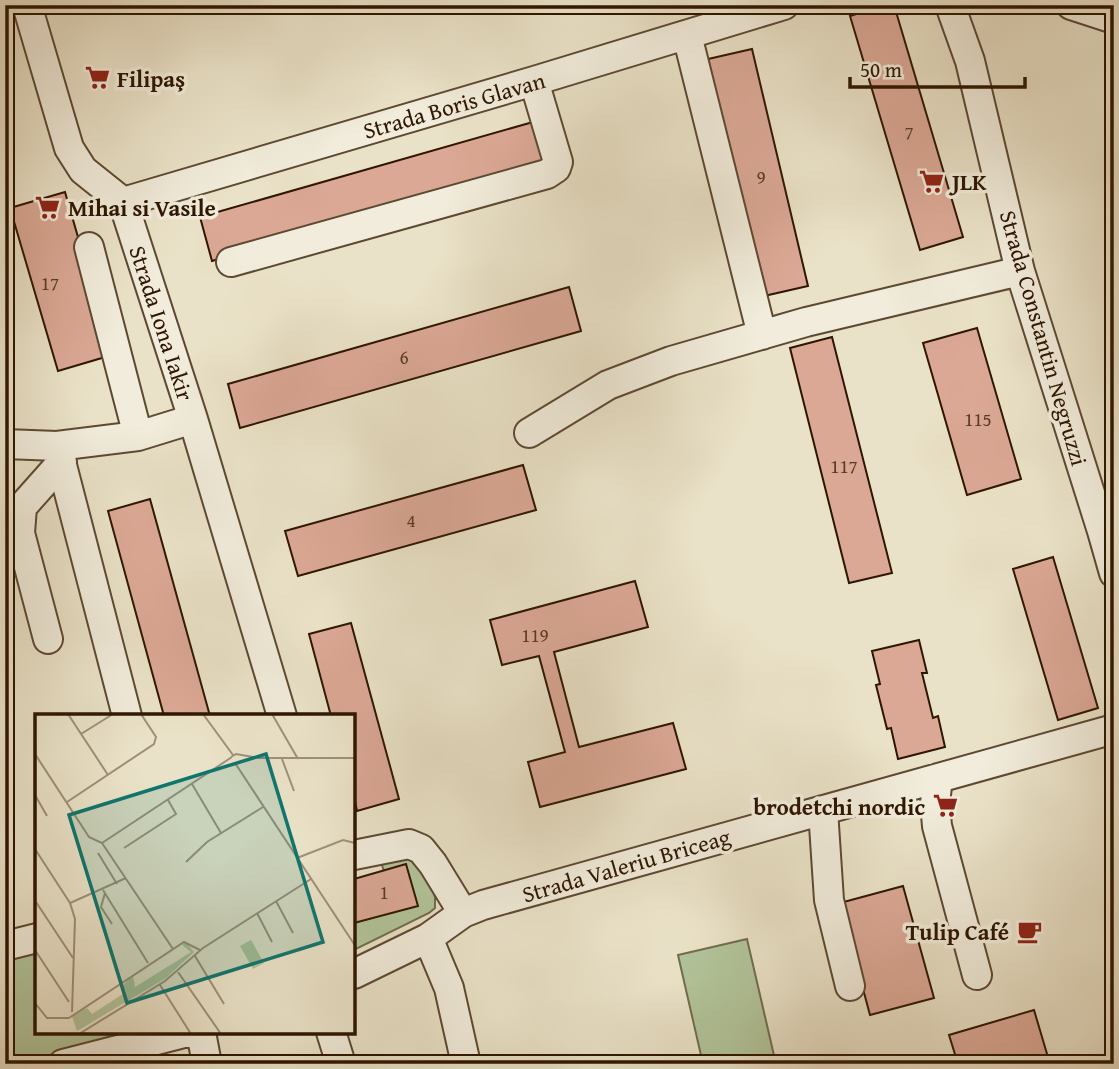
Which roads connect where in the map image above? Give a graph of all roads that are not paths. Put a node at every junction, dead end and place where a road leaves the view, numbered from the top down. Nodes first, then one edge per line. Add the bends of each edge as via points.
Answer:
1 (27, 5) edge
2 (784, 5) edge
3 (950, 5) edge
4 (967, 5) edge
5 (1071, 5) edge
6 (1114, 19) edge
7 (687, 35) junction
8 (970, 61) junction
9 (534, 81) junction
10 (123, 202) junction
11 (89, 247) dead end
12 (231, 262) dead end
13 (1020, 271) junction
14 (762, 335) junction
15 (193, 419) junction
16 (529, 433) dead end
17 (138, 436) junction
18 (5, 444) edge
19 (60, 454) junction
20 (1114, 573) edge
21 (48, 639) dead end
22 (126, 714) edge
23 (281, 714) edge
24 (1114, 729) edge
25 (938, 778) junction
26 (823, 810) junction
27 (355, 855) edge
28 (463, 913) junction
29 (35, 938) edge
30 (428, 938) junction
31 (5, 946) edge
32 (355, 974) edge
33 (977, 975) dead end
34 (850, 986) dead end
35 (180, 1034) edge
36 (201, 1034) edge
37 (332, 1034) edge
38 (63, 1064) edge
39 (208, 1064) edge
40 (341, 1064) edge
41 (466, 1064) edge

1 - 10 street via 69,148 83,170
2 - 7 street, Strada Boris Glavan
3 - 8 street, Strada Constantin Negruzzi
4 - 8 street, Strada Constantin Negruzzi
5 - 6 street
7 - 9 street, Strada Boris Glavan
7 - 14 street
8 - 13 street, Strada Constantin Negruzzi
9 - 10 street, Strada Boris Glavan
9 - 12 street via 558,162 547,174
10 - 15 street, Strada Iona Iakir
11 - 17 street
13 - 14 street
13 - 20 street, Strada Constantin Negruzzi
14 - 16 street via 608,385
15 - 17 street, Strada Iona Iakir
15 - 23 street, Strada Iona Iakir
17 - 19 street, Strada Iona Iakir
18 - 19 street, Strada Iona Iakir
19 - 21 street via 22,507 20,533
19 - 22 street
24 - 25 street, Strada Valeriu Briceag
25 - 26 street, Strada Valeriu Briceag
25 - 33 street via 937,826
26 - 28 street, Strada Valeriu Briceag
26 - 34 street via 829,900
27 - 28 street via 409,844 421,849
28 - 30 street, Strada Valeriu Briceag
29 - 31 street
30 - 32 street, Strada Valeriu Briceag
30 - 41 street via 449,988
35 - 38 street
36 - 39 street
37 - 40 street

